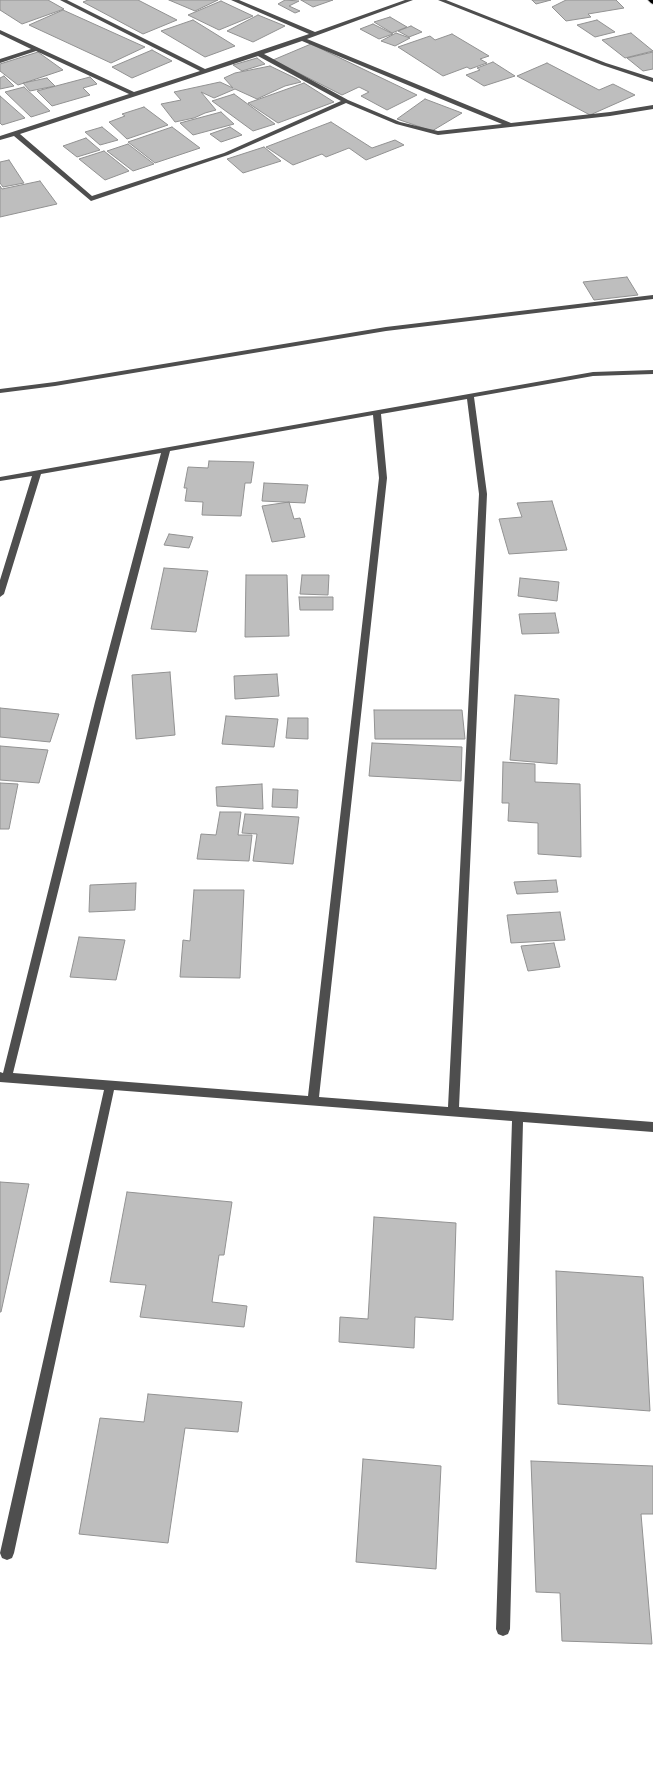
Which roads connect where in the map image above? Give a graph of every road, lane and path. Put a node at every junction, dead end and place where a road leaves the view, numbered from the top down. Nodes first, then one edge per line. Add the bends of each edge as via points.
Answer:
1 (63, 0) edge
2 (234, 0) edge
3 (410, 0) edge
4 (441, 0) edge
5 (0, 32) edge
6 (314, 34) junction
7 (303, 39) junction
8 (36, 49) junction
9 (258, 54) junction
10 (0, 61) edge
11 (204, 71) junction
12 (653, 80) edge
13 (133, 94) junction
14 (346, 101) junction
15 (653, 106) edge
16 (509, 124) junction
17 (15, 133) junction
18 (0, 138) edge
19 (653, 297) edge
20 (653, 372) edge
21 (0, 390) edge
22 (470, 396) junction
23 (377, 412) junction
24 (166, 450) junction
25 (37, 473) junction
26 (0, 479) edge
27 (0, 594) edge
28 (4, 1077) edge
29 (110, 1085) junction
30 (313, 1101) junction
31 (453, 1112) junction
32 (518, 1116) junction
33 (653, 1127) edge
34 (8, 1554) dead end
35 (502, 1630) dead end

1 - 11 street
2 - 6 street
3 - 6 street
4 - 12 street via 604,64
5 - 8 street
6 - 7 street
7 - 9 street
7 - 16 street
8 - 10 street
8 - 13 street
9 - 11 street
9 - 14 street
11 - 13 street
13 - 17 street
14 - 16 street via 398,123 438,133
14 - 17 street via 226,154 91,200
15 - 16 street via 610,114
17 - 18 street
19 - 21 street via 386,329 55,384
20 - 22 street via 593,374
22 - 23 street
22 - 31 street via 483,494
23 - 24 street
23 - 30 street via 383,478
24 - 25 street
24 - 28 street
25 - 26 street
25 - 27 street
28 - 29 street
29 - 30 street
29 - 34 street
30 - 31 street
31 - 32 street
32 - 33 street
32 - 35 street

